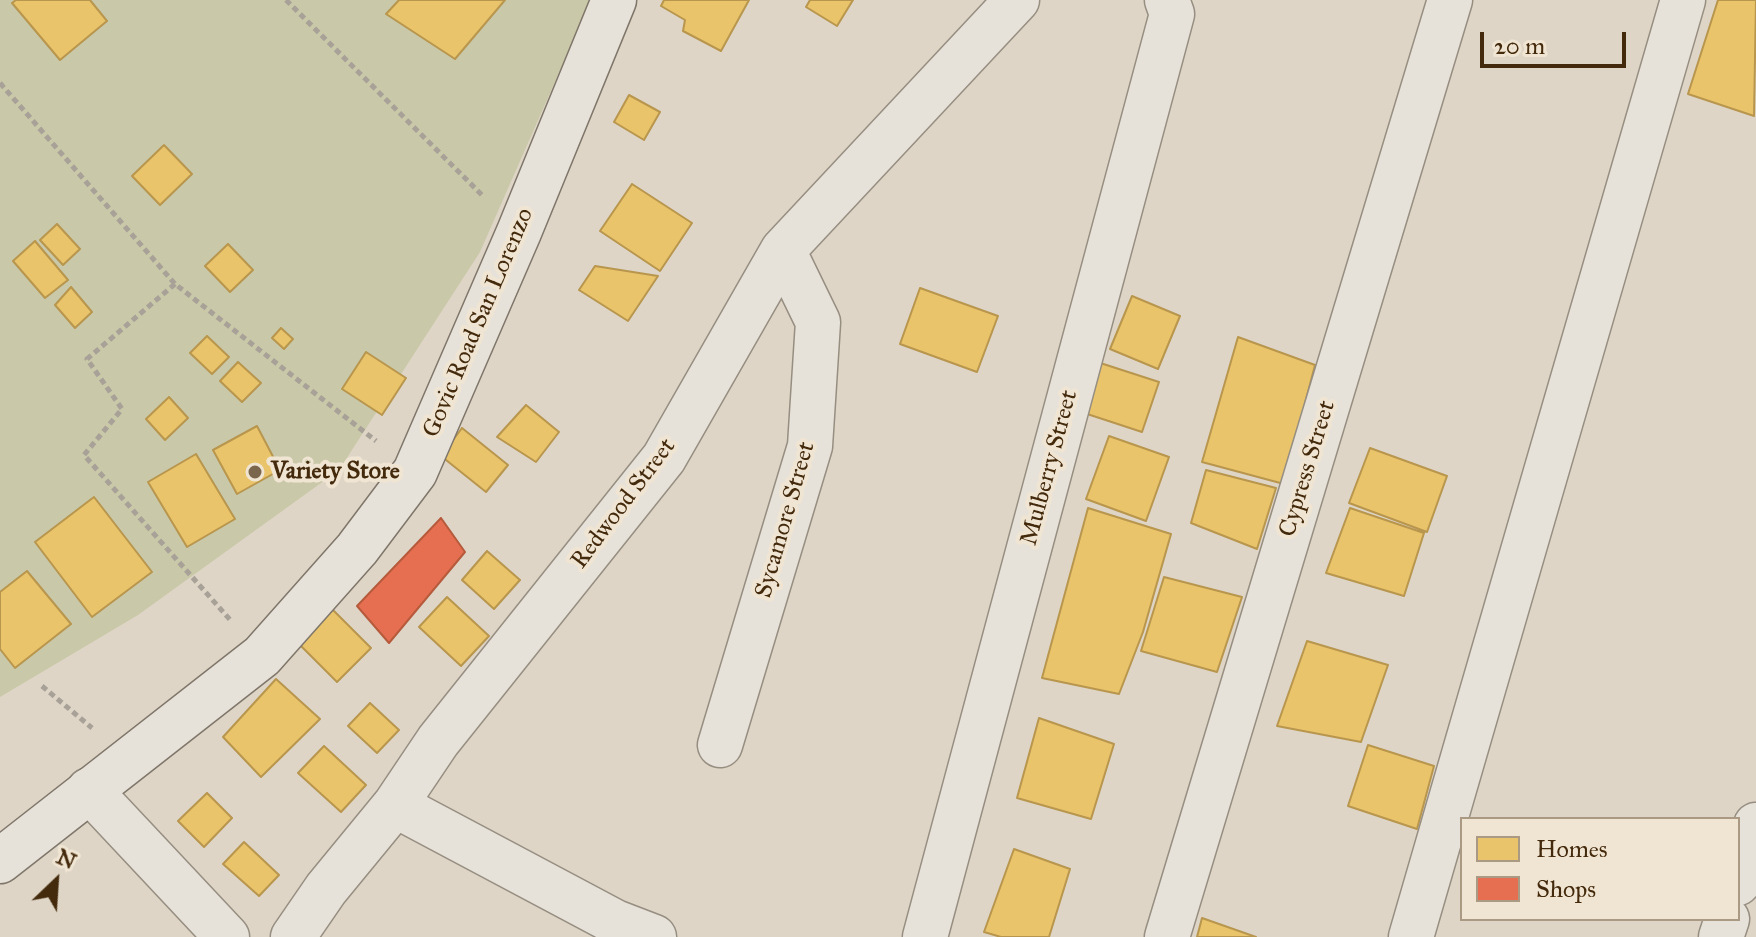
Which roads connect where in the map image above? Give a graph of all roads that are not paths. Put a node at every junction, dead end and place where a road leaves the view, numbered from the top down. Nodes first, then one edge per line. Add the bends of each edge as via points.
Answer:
1 (614, 0) edge
2 (1017, 0) edge
3 (1167, 0) edge
4 (1450, 0) edge
5 (1683, 0) edge
6 (783, 250) junction
7 (720, 745) dead end
8 (89, 790) junction
9 (395, 805) junction
10 (1756, 825) edge
11 (0, 861) edge
12 (1740, 877) edge
13 (227, 937) edge
14 (293, 937) edge
15 (654, 937) edge
16 (925, 937) edge
17 (1167, 937) edge
18 (1411, 937) edge

1 - 8 street, Govic Road San Lorenzo via 415,472 357,549 262,656
2 - 6 street, Redwood Street
3 - 16 street, Mulberry Street via 1172,14
4 - 17 street, Cypress Street
5 - 18 street
6 - 7 street, Sycamore Street via 818,322 810,446
6 - 9 street, Redwood Street via 664,458 438,741
8 - 11 street, Govic Road San Lorenzo
8 - 13 street
9 - 14 street, Redwood Street
9 - 15 street via 615,922
10 - 12 street

